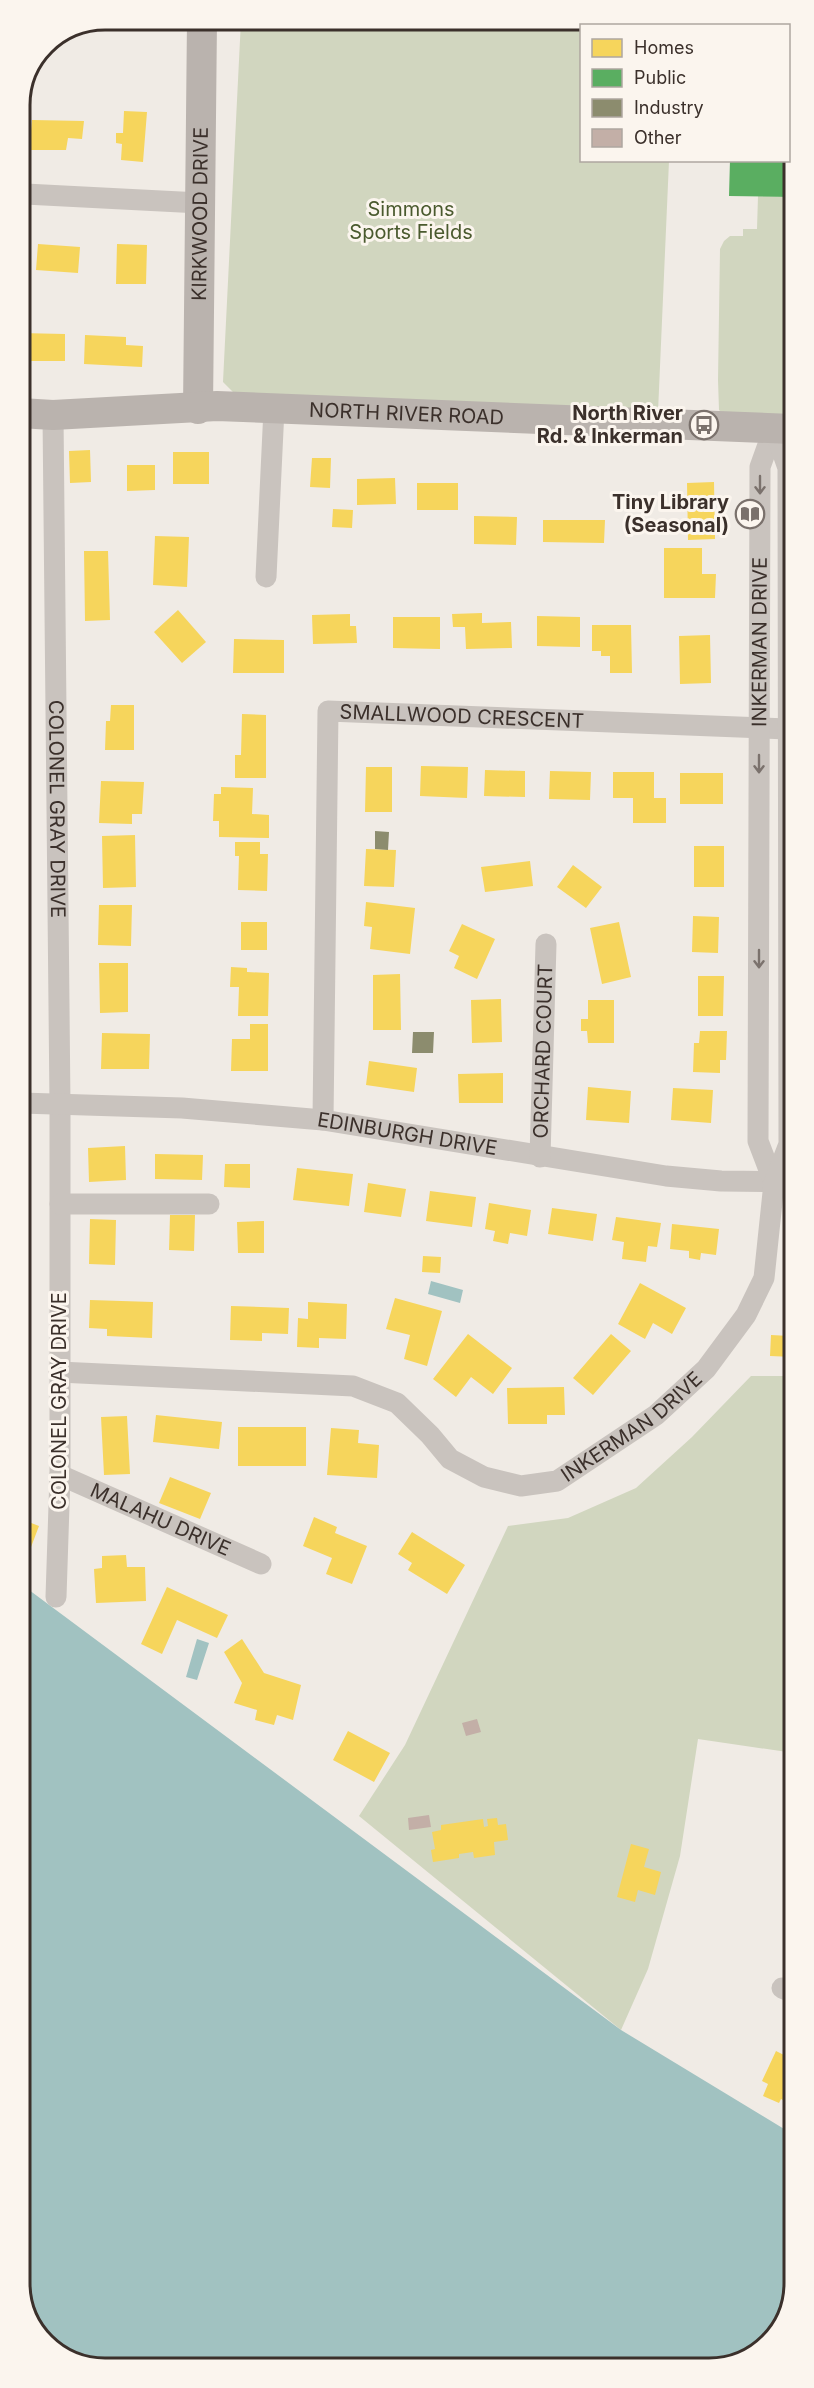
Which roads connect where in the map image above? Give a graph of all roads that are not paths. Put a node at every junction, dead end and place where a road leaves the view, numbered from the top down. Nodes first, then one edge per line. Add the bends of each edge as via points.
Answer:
1 (202, 30) edge
2 (30, 194) edge
3 (200, 203) junction
4 (198, 409) junction
5 (274, 409) junction
6 (30, 414) edge
7 (53, 415) junction
8 (783, 429) edge
9 (266, 577) dead end
10 (760, 728) junction
11 (784, 729) edge
12 (546, 944) dead end
13 (30, 1103) edge
14 (60, 1105) junction
15 (323, 1120) junction
16 (540, 1157) junction
17 (783, 1182) edge
18 (60, 1204) junction
19 (209, 1204) dead end
20 (59, 1372) junction
21 (60, 1475) junction
22 (261, 1564) dead end
23 (56, 1598) dead end

1 - 3 main road, KIRKWOOD DRIVE
2 - 3 street
3 - 4 main road, KIRKWOOD DRIVE
4 - 5 main road, NORTH RIVER ROAD
4 - 7 main road, NORTH RIVER ROAD
5 - 8 main road, NORTH RIVER ROAD
5 - 9 street
6 - 7 main road, NORTH RIVER ROAD
7 - 14 street, COLONEL GRAY DRIVE
8 -> 10 street, INKERMAN DRIVE via 760,466
10 - 11 street, SMALLWOOD CRESCENT
10 - 15 street, SMALLWOOD CRESCENT via 328,711
10 -> 17 street, INKERMAN DRIVE via 758,1141
12 - 16 street, ORCHARD COURT
13 - 14 street, EDINBURGH DRIVE
14 - 15 street, EDINBURGH DRIVE via 182,1108
14 - 18 street, COLONEL GRAY DRIVE
15 - 16 street, EDINBURGH DRIVE
16 - 17 street, EDINBURGH DRIVE via 666,1176
17 - 20 street, INKERMAN DRIVE via 764,1278 746,1315 706,1369 656,1415 557,1481 521,1486 484,1477 450,1459 397,1403 353,1386
18 - 19 street
18 - 20 street, COLONEL GRAY DRIVE
20 - 21 street, COLONEL GRAY DRIVE
21 - 22 street, MALAHU DRIVE
21 - 23 street, COLONEL GRAY DRIVE

